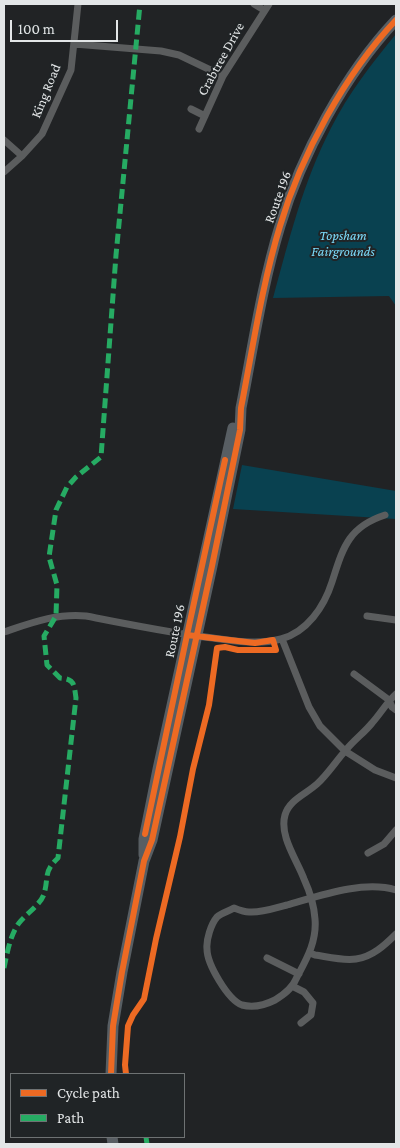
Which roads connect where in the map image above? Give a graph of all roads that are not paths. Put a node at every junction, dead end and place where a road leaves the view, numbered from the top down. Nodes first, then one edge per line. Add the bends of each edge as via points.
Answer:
1 (78, 4) edge
2 (254, 4) edge
3 (266, 7) edge
4 (396, 20) edge
5 (74, 44) junction
6 (223, 76) junction
7 (191, 110) dead end
8 (205, 116) junction
9 (199, 129) dead end
10 (4, 140) edge
11 (22, 156) junction
12 (4, 172) edge
13 (385, 515) dead end
14 (367, 616) dead end
15 (396, 620) edge
16 (4, 632) edge
17 (192, 635) junction
18 (282, 639) junction
19 (354, 674) dead end
20 (396, 694) edge
21 (389, 700) junction
22 (396, 710) edge
23 (345, 751) junction
24 (396, 778) edge
25 (396, 830) edge
26 (368, 853) dead end
27 (396, 890) edge
28 (312, 899) junction
29 (396, 934) edge
30 (310, 953) junction
31 (267, 958) dead end
32 (299, 974) junction
33 (292, 986) junction
34 (301, 1023) dead end
35 (111, 1073) edge

1 - 5 street, King Road
2 - 3 street
3 - 6 street, Crabtree Drive
4 - 17 highway, Route 196 via 339,96 302,167 280,225 241,408 232,429
5 - 6 street via 161,51 179,55
5 - 11 street, King Road via 71,70 42,134
6 - 8 street, Crabtree Drive
7 - 8 street
8 - 9 street, Crabtree Drive
10 - 11 street
11 - 12 street, King Road
13 - 18 street via 372,519 357,530 341,553 323,605 308,623
14 - 15 street
16 - 17 street via 56,616 74,615
17 - 18 street via 255,643
17 - 35 highway, Route 196 via 144,839 144,861 114,1026
18 - 23 street via 309,707 320,726
19 - 21 street
20 - 21 street
21 - 22 street
21 - 23 street via 372,724
23 - 24 street via 375,770
23 - 28 street via 316,785 290,805 285,816 287,840
25 - 26 street via 384,844
27 - 28 street via 381,887 344,890
28 - 30 street via 315,920
28 - 33 street via 265,911 248,912 234,908 218,916 210,930 207,949 212,967 226,991 241,1004 255,1007 270,1002
29 - 30 street via 382,947 356,959
30 - 32 street
31 - 32 street
32 - 33 street
33 - 34 street via 304,992 313,1003 311,1015

